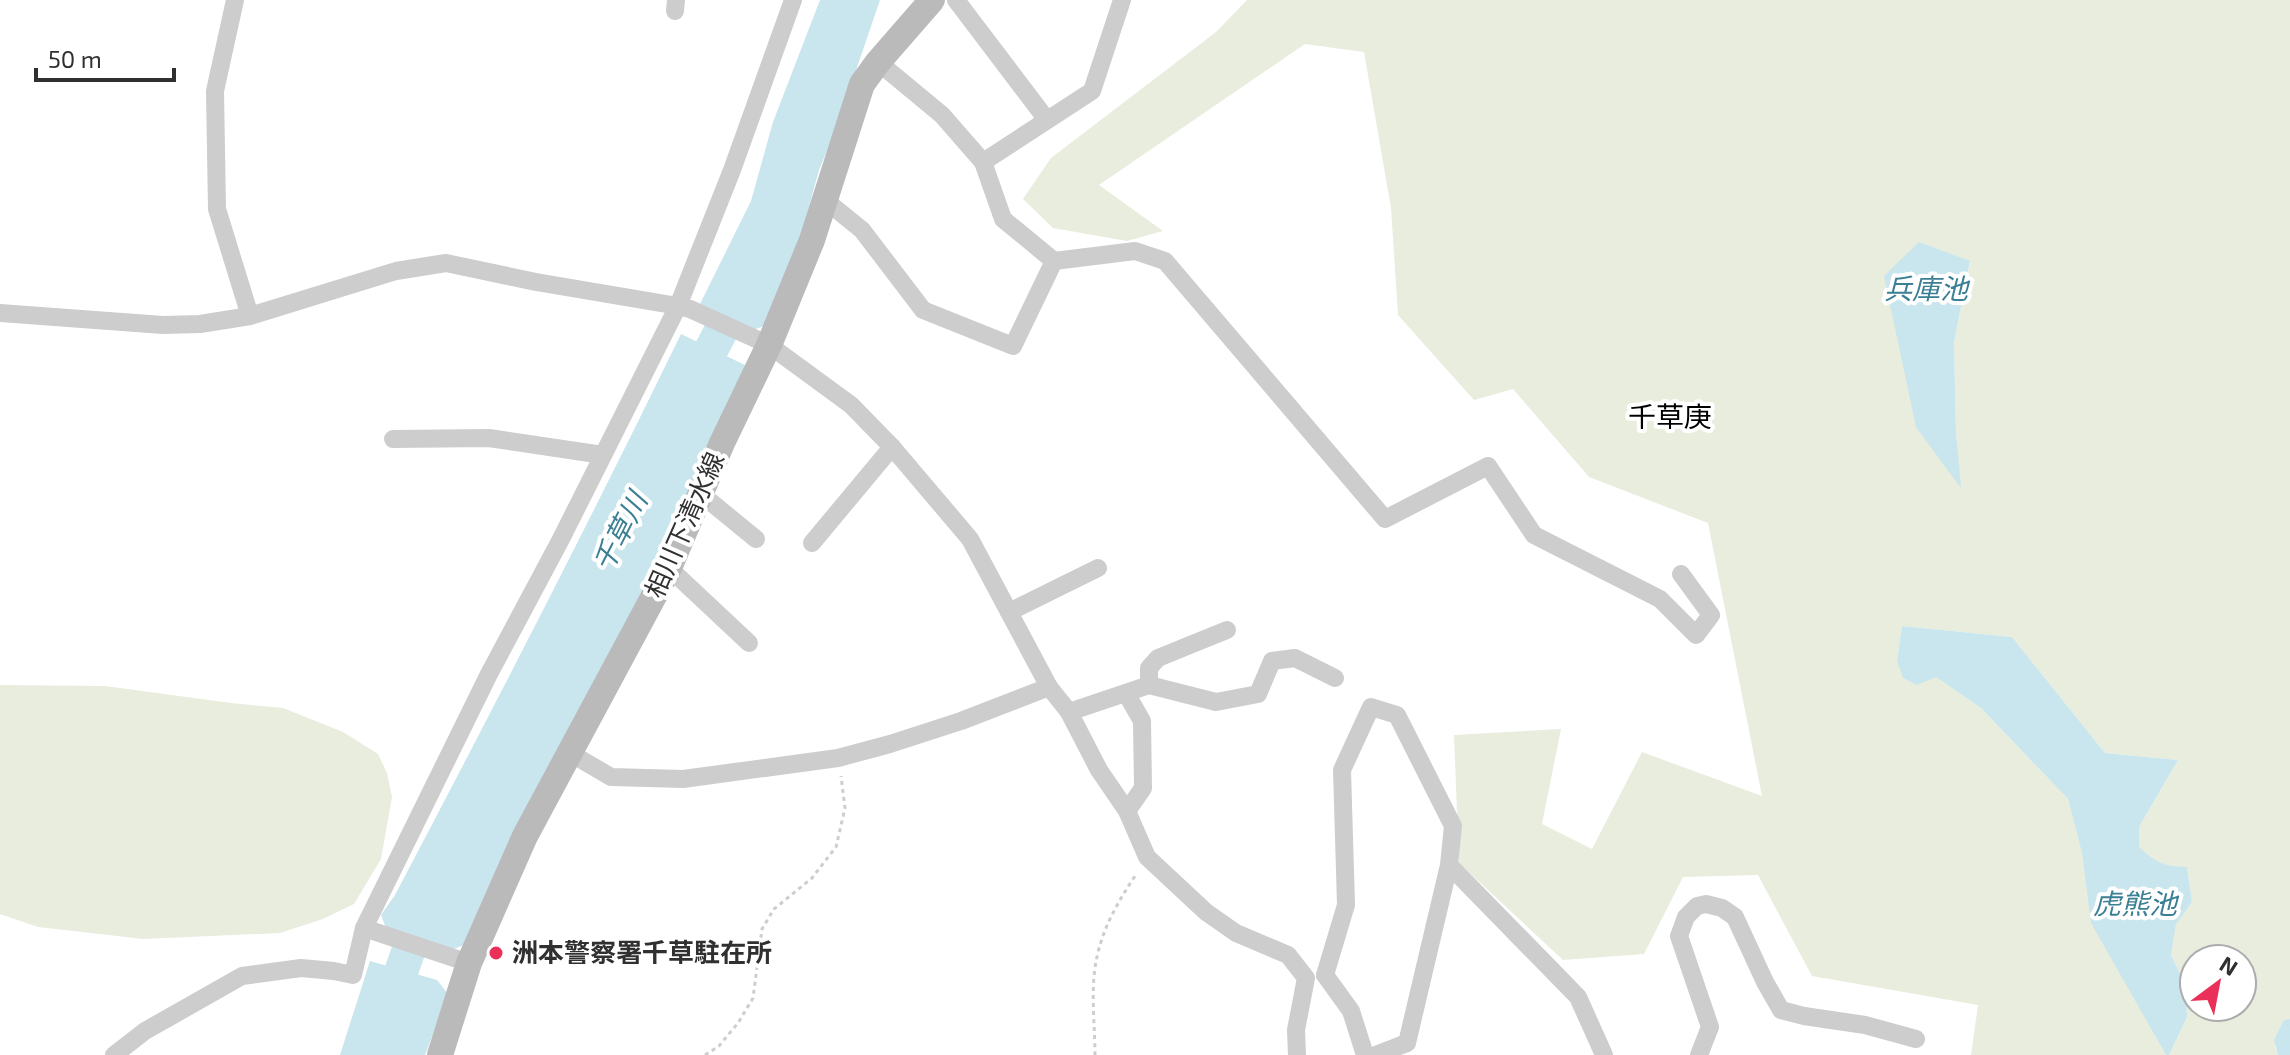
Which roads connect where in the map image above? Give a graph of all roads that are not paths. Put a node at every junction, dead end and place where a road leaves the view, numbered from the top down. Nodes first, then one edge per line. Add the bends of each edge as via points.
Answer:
1 (235, 0) edge
2 (932, 0) edge
3 (956, 0) edge
4 (1122, 0) edge
5 (786, 2) edge
6 (878, 62) junction
7 (1047, 120) junction
8 (983, 162) junction
9 (825, 200) junction
10 (1054, 261) junction
11 (684, 308) junction
12 (0, 313) edge
13 (250, 316) junction
14 (765, 342) junction
15 (393, 439) dead end
16 (892, 447) junction
17 (603, 455) junction
18 (701, 494) junction
19 (756, 539) dead end
20 (812, 543) dead end
21 (669, 568) junction
22 (1098, 568) dead end
23 (1681, 574) dead end
24 (1009, 612) junction
25 (1227, 630) dead end
26 (749, 643) dead end
27 (1335, 678) dead end
28 (1149, 685) junction
29 (1049, 687) junction
30 (1126, 693) junction
31 (1069, 712) junction
32 (570, 753) junction
33 (1127, 811) junction
34 (1449, 865) junction
35 (364, 928) junction
36 (469, 963) junction
37 (1315, 977) junction
38 (1916, 1039) dead end
39 (114, 1055) edge
40 (440, 1055) edge
41 (1297, 1055) edge
42 (1365, 1055) edge
43 (1376, 1055) edge
44 (1604, 1055) edge
45 (1699, 1055) edge

1 - 13 street via 215,91 217,209
2 - 6 main road, 相川下清水線
3 - 7 street
4 - 7 street via 1092,91
5 - 11 street
6 - 8 street via 942,115
6 - 9 main road, 相川下清水線 via 862,84
7 - 8 street
8 - 10 street via 1003,219
9 - 10 street via 862,230 923,310 1013,346
9 - 14 main road, 相川下清水線
10 - 23 street via 1135,251 1165,261 1385,519 1488,466 1534,535 1660,599 1696,635 1711,615
11 - 13 street via 446,263 396,271
11 - 14 street
11 - 17 street
12 - 13 street via 163,325
14 - 16 street via 851,405
14 - 18 main road, 相川下清水線
15 - 17 street via 489,438
16 - 20 street
16 - 24 street via 970,539
17 - 35 street
18 - 19 street
18 - 21 main road, 相川下清水線
21 - 26 street
21 - 32 main road, 相川下清水線
22 - 24 street
24 - 29 street
25 - 28 street via 1158,658 1149,668
27 - 28 street via 1295,658 1272,661 1258,694 1216,702
28 - 30 street
29 - 31 street
29 - 32 street via 961,721 838,758 683,779 611,777
30 - 31 street
30 - 33 street via 1142,721 1143,774 1143,788
31 - 33 street
32 - 36 main road, 相川下清水線 via 525,836
33 - 37 street via 1147,857 1206,912 1236,933 1288,955
34 - 37 street via 1453,826 1397,715 1371,707 1342,770 1346,905
34 - 43 street via 1407,1043
34 - 44 street via 1578,997
35 - 36 street
35 - 39 street via 353,975 301,968 242,976 145,1031
36 - 40 main road, 相川下清水線
37 - 41 street via 1296,1030
37 - 42 street via 1351,1011
38 - 45 street via 1781,1010 1735,917 1706,904 1686,917 1679,936 1710,1027

